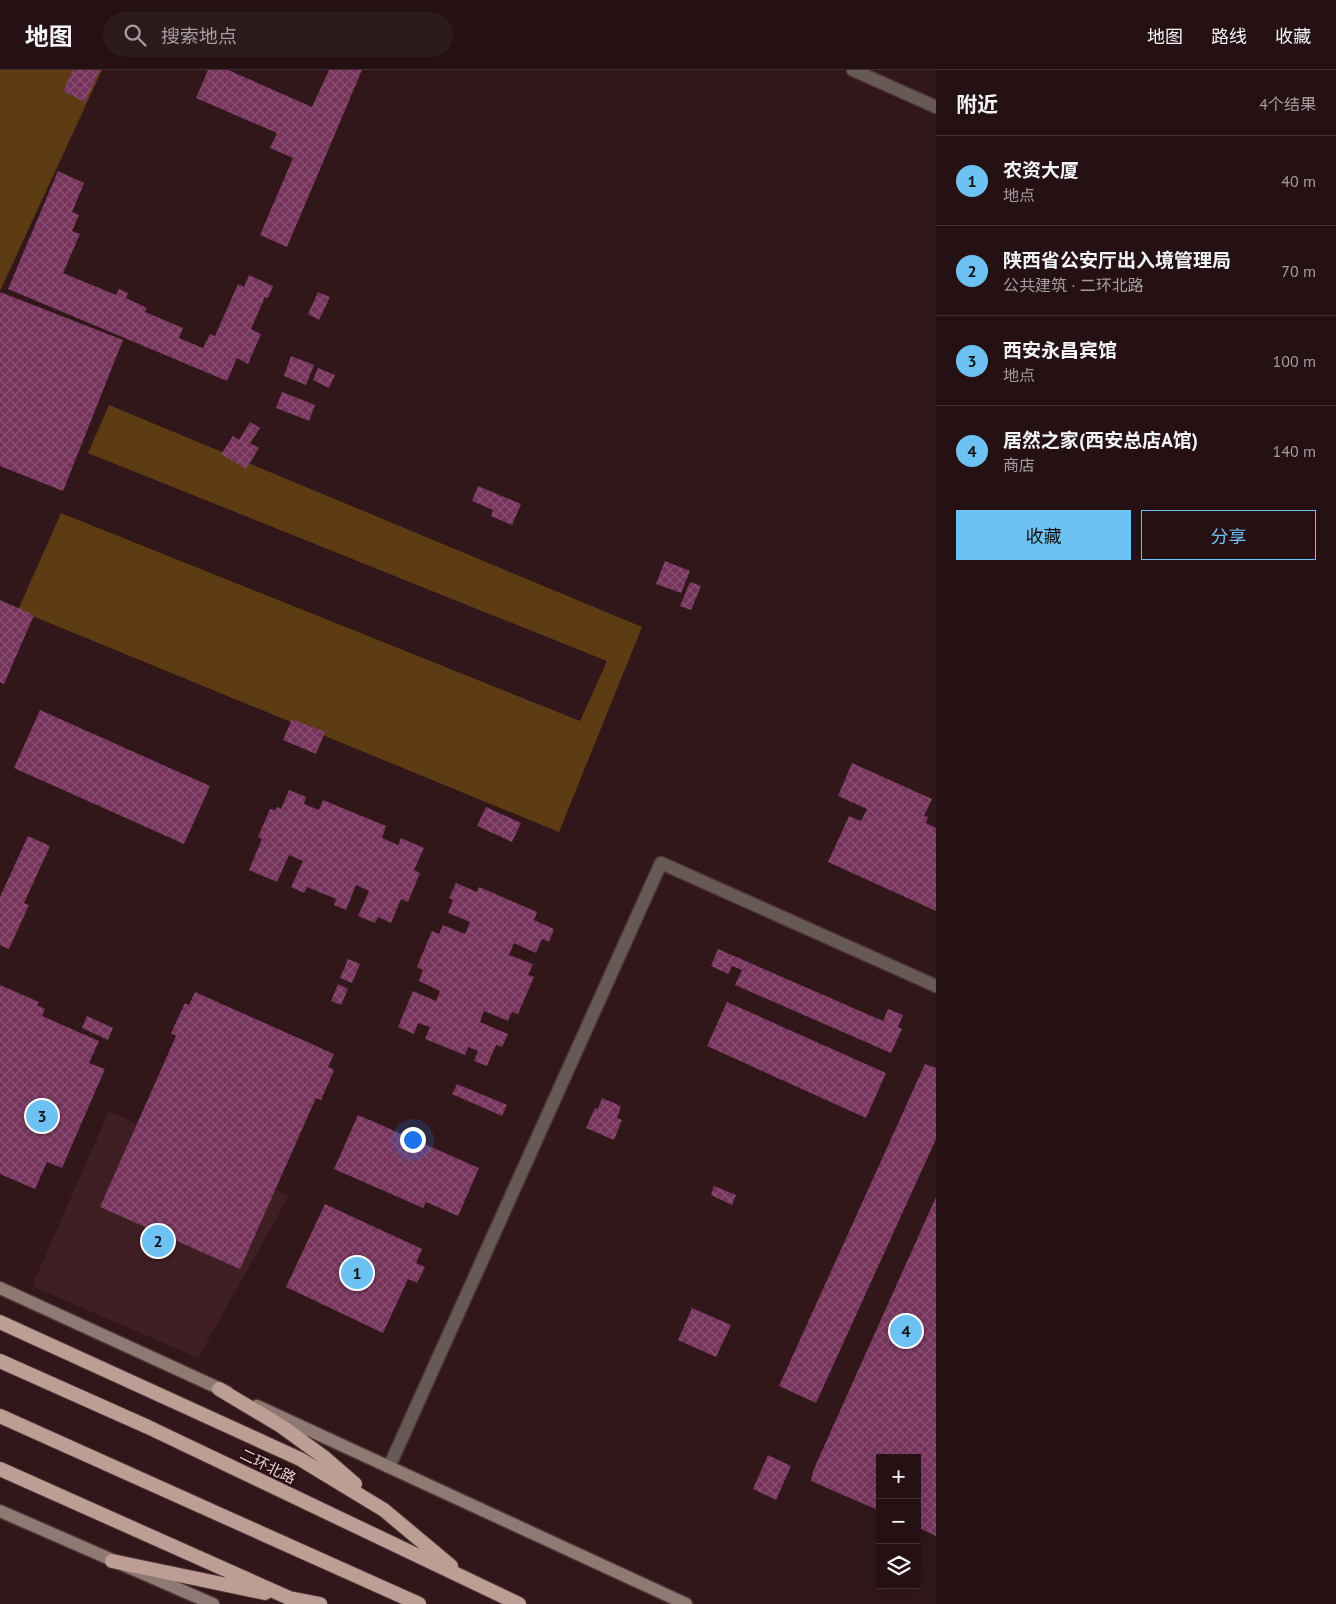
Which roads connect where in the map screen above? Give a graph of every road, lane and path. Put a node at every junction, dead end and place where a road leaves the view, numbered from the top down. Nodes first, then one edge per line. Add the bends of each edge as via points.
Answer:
1 (853, 70) edge
2 (936, 106) edge
3 (936, 986) edge
4 (0, 1288) edge
5 (0, 1322) edge
6 (0, 1361) edge
7 (219, 1389) junction
8 (0, 1416) edge
9 (389, 1467) junction
10 (0, 1469) edge
11 (384, 1510) junction
12 (0, 1511) edge
13 (112, 1560) junction
14 (466, 1580) junction
15 (289, 1598) junction
16 (212, 1604) edge
17 (320, 1604) edge
18 (419, 1604) edge
19 (520, 1604) edge
20 (686, 1604) edge

1 - 2 street
3 - 9 street via 661,863
4 - 7 main road
5 - 11 highway via 300,1459
6 - 14 highway, 二环北路 via 148,1427
7 - 9 main road
7 - 11 highway via 281,1426 318,1453
8 - 18 highway
9 - 20 main road
10 - 15 highway
11 - 14 highway
12 - 13 main road
13 - 15 highway
13 - 16 main road
14 - 19 highway, 二环北路
15 - 17 highway

